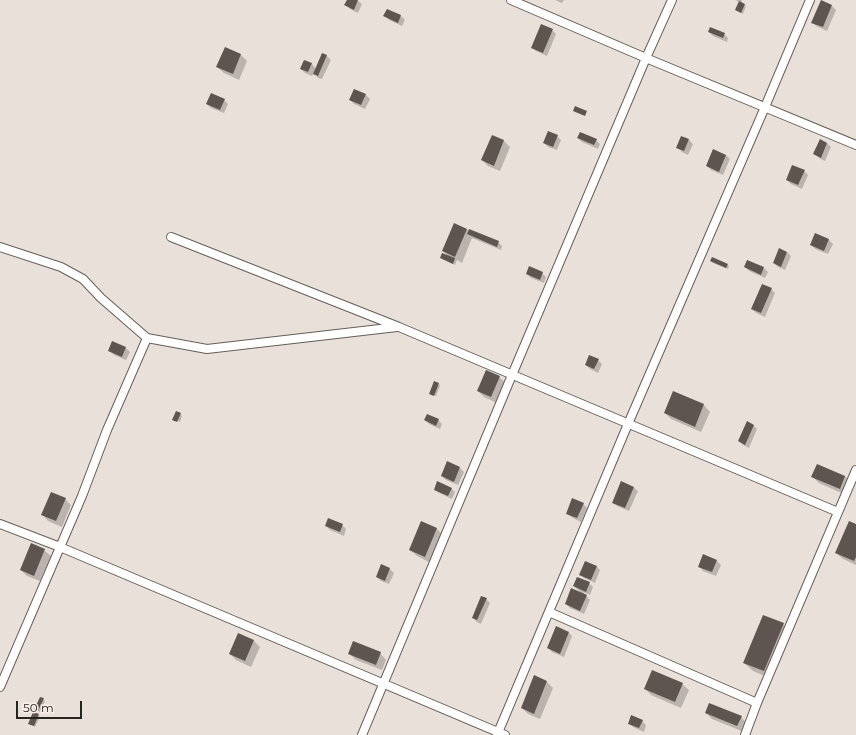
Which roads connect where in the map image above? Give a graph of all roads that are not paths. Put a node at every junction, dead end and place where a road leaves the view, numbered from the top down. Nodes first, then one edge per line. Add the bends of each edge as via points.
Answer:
1 (511, 0) edge
2 (672, 0) edge
3 (810, 0) edge
4 (646, 58) junction
5 (765, 107) junction
6 (856, 145) edge
7 (171, 237) dead end
8 (0, 247) edge
9 (399, 327) junction
10 (147, 338) junction
11 (512, 375) junction
12 (628, 424) junction
13 (856, 470) edge
14 (838, 512) junction
15 (0, 524) edge
16 (60, 547) junction
17 (549, 612) junction
18 (384, 684) junction
19 (0, 687) edge
20 (757, 703) junction
21 (500, 734) edge
22 (362, 735) edge
23 (745, 735) edge

1 - 4 street
2 - 4 street
3 - 5 street
4 - 5 street
4 - 11 street
5 - 6 street
5 - 12 street
7 - 9 street
8 - 10 street via 61,267 83,279 100,298
9 - 10 street via 207,349
9 - 11 street
10 - 16 street
11 - 12 street
11 - 18 street
12 - 14 street
12 - 17 street
13 - 14 street
14 - 20 street
15 - 16 street
16 - 18 street
16 - 19 street
17 - 20 street
17 - 21 street
18 - 21 street
18 - 22 street
20 - 23 street

